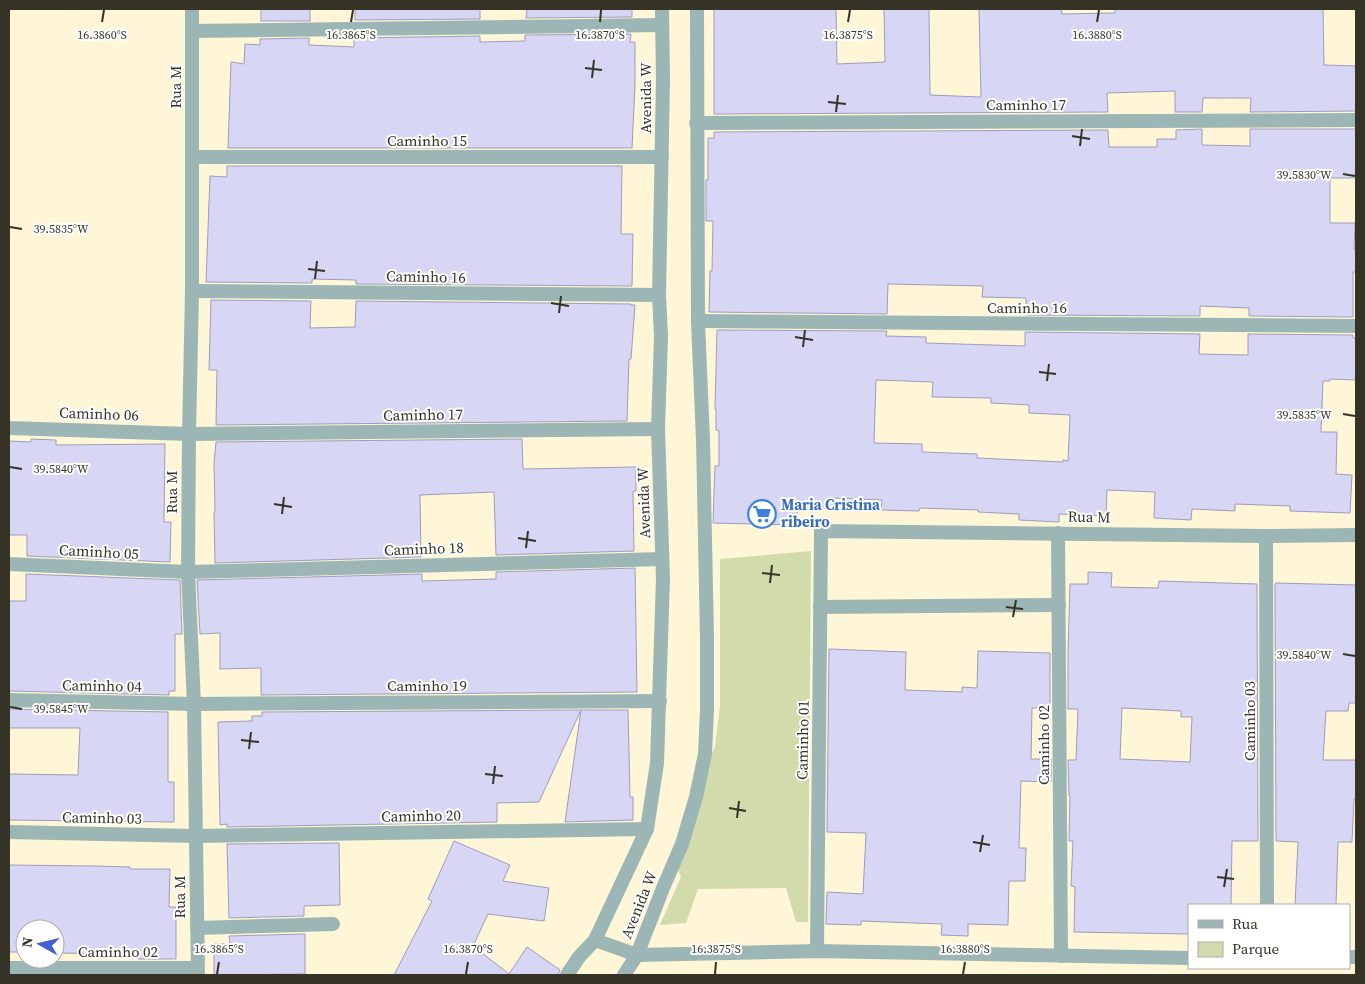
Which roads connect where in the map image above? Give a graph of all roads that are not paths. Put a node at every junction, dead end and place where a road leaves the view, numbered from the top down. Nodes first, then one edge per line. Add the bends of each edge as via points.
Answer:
1 (192, 9) edge
2 (662, 9) edge
3 (697, 9) edge
4 (662, 25) junction
5 (192, 31) junction
6 (1356, 120) edge
7 (696, 123) junction
8 (662, 157) junction
9 (192, 158) junction
10 (192, 291) junction
11 (659, 295) junction
12 (698, 321) junction
13 (1356, 326) edge
14 (9, 428) edge
15 (658, 429) junction
16 (189, 434) junction
17 (821, 531) joint
18 (1058, 533) junction
19 (1356, 535) edge
20 (1266, 536) junction
21 (662, 559) junction
22 (9, 564) edge
23 (188, 572) junction
24 (1059, 605) junction
25 (820, 607) junction
26 (9, 700) edge
27 (660, 700) junction
28 (194, 704) junction
29 (647, 829) junction
30 (9, 832) edge
31 (195, 836) junction
32 (1267, 904) edge
33 (333, 924) dead end
34 (197, 928) junction
35 (595, 940) junction
36 (817, 951) junction
37 (637, 954) junction
38 (1061, 956) junction
39 (1188, 958) edge
40 (9, 968) edge
41 (198, 972) edge
42 (568, 975) edge
43 (624, 975) edge

1 - 5 street, Rua M
2 - 4 street, Avenida W
3 - 7 street, Avenida W
4 - 5 street
4 - 8 street, Avenida W
5 - 9 street, Rua M
6 - 7 street, Caminho 17
7 - 12 street, Avenida W
8 - 9 street, Caminho 15
8 - 11 street, Avenida W
9 - 10 street, Rua M
10 - 11 street, Caminho 16
10 - 16 street, Rua M
11 - 15 street, Avenida W
12 - 13 street, Caminho 16
12 - 37 street, Avenida W via 707,638 705,754 682,844
14 - 16 street, Caminho 06
15 - 16 street, Caminho 17
15 - 21 street, Avenida W
16 - 23 street, Rua M
17 - 18 street, Rua M
17 - 25 street, Caminho 01
18 - 20 street, Rua M
18 - 24 street, Caminho 02
19 - 20 street, Rua M
20 - 32 street, Caminho 03
21 - 23 street, Caminho 18
21 - 27 street, Avenida W
22 - 23 street, Caminho 05
23 - 28 street, Rua M
24 - 25 street
24 - 38 street, Caminho 02
25 - 36 street, Caminho 01
26 - 28 street, Caminho 04
27 - 28 street, Caminho 19
27 - 29 street, Avenida W via 657,763
28 - 31 street, Rua M
29 - 31 street, Caminho 20
29 - 35 street, Avenida W
30 - 31 street, Caminho 03
31 - 34 street, Rua M
33 - 34 street
34 - 41 street, Rua M
35 - 37 street
35 - 42 street, Avenida W
36 - 37 street
36 - 38 street
37 - 43 street, Avenida W
38 - 39 street
40 - 41 street, Caminho 02

